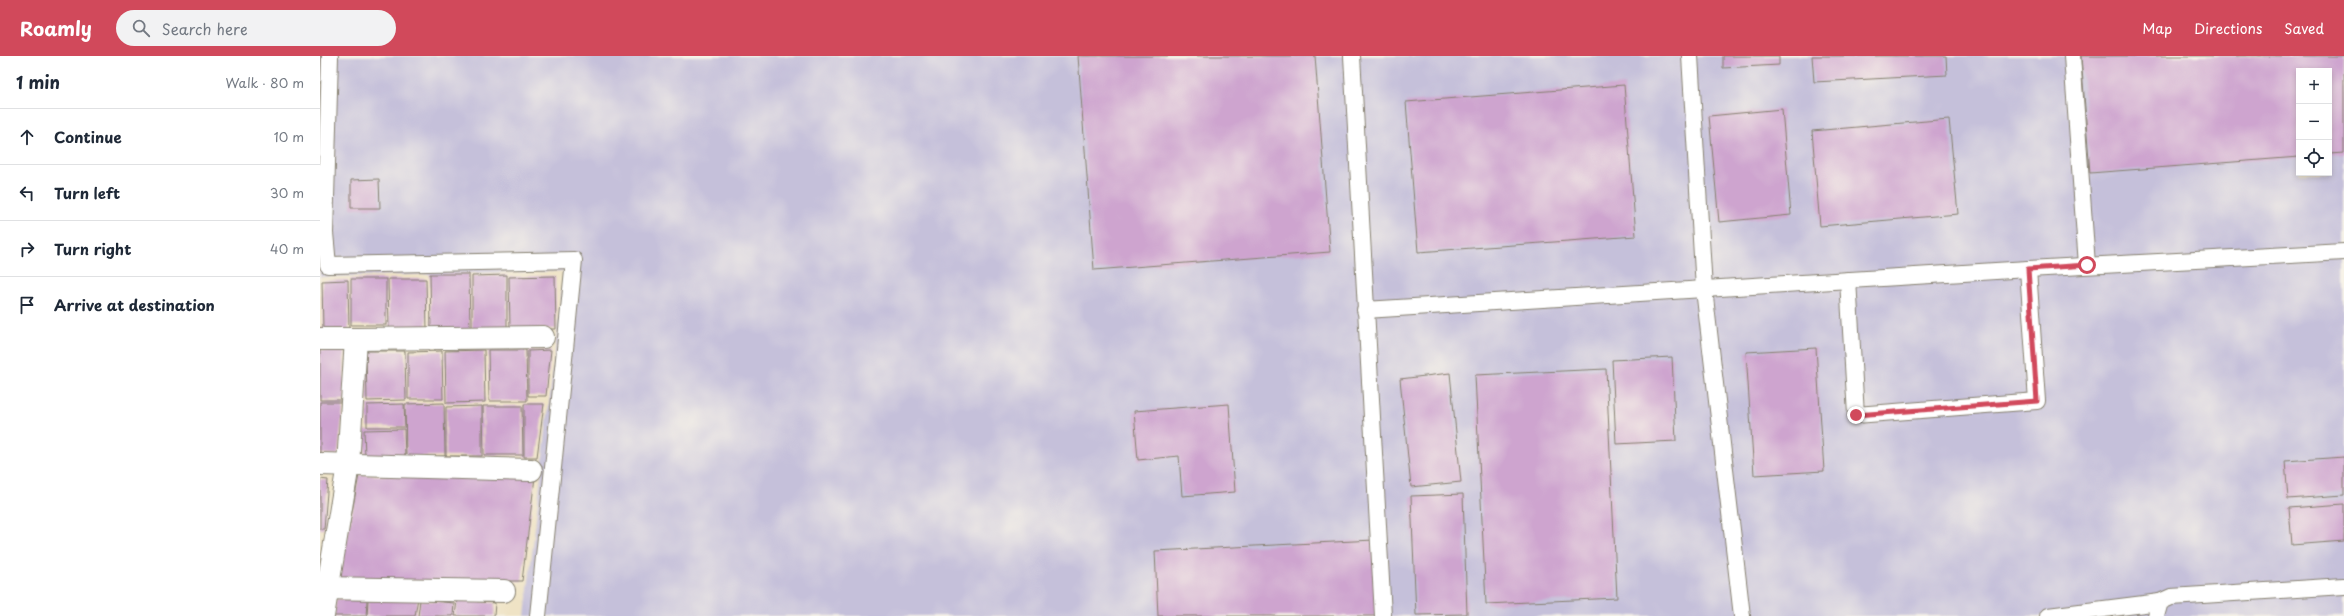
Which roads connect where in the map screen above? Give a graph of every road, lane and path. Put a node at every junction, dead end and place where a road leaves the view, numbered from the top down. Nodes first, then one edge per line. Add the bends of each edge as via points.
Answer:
1 (330, 56) edge
2 (1352, 56) edge
3 (1690, 56) edge
4 (2072, 56) edge
5 (2344, 252) edge
6 (2087, 265) junction
7 (2028, 269) junction
8 (1848, 280) junction
9 (1704, 289) junction
10 (1365, 310) junction
11 (543, 337) dead end
12 (320, 339) edge
13 (356, 339) junction
14 (320, 464) edge
15 (348, 465) junction
16 (531, 470) dead end
17 (2344, 586) edge
18 (324, 588) edge
19 (504, 591) dead end
20 (2158, 609) edge
21 (323, 616) edge
22 (538, 616) edge
23 (1383, 616) edge
24 (1742, 616) edge
25 (2048, 616) edge

1 - 22 lane via 325,233 328,265 574,260
2 - 10 lane
3 - 9 lane
4 - 6 lane
5 - 6 lane
6 - 7 lane
7 - 8 lane
7 - 8 lane via 2037,401 1856,415
8 - 9 lane
9 - 10 lane
9 - 24 lane
10 - 23 lane
11 - 13 street
12 - 13 street
13 - 15 street
14 - 15 street
15 - 16 street
15 - 18 street
17 - 20 lane via 2186,595 2170,597
18 - 19 street
18 - 21 street
20 - 25 lane

